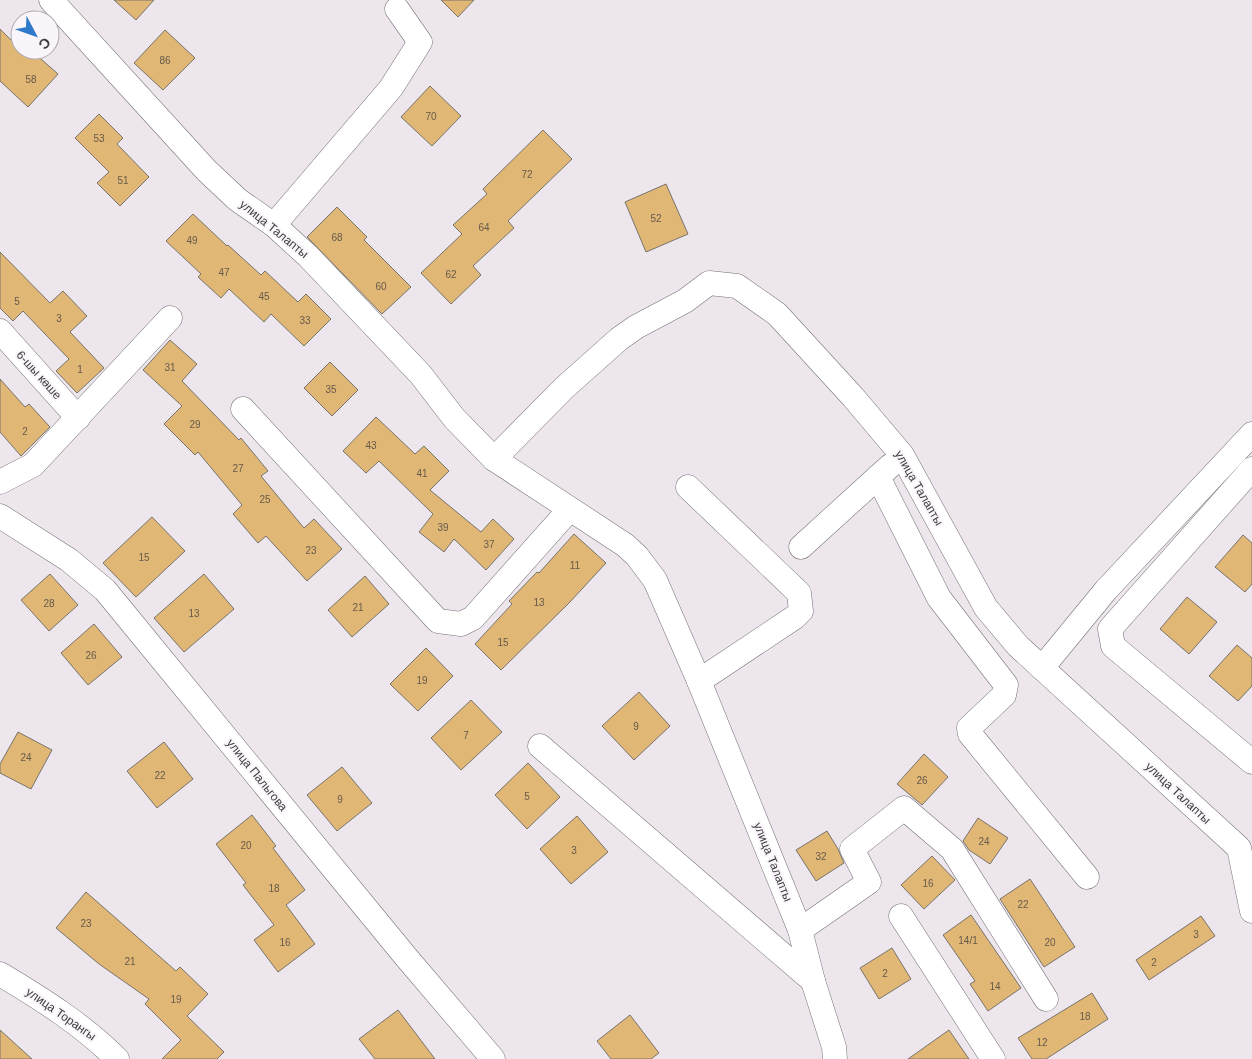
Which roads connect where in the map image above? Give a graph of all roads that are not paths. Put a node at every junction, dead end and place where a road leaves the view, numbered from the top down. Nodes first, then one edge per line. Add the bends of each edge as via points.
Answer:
1 (51, 0) edge
2 (397, 9) dead end
3 (274, 226) junction
4 (170, 318) dead end
5 (0, 331) edge
6 (243, 409) dead end
7 (78, 418) junction
8 (1252, 434) edge
9 (902, 455) junction
10 (494, 459) junction
11 (1252, 469) edge
12 (878, 477) junction
13 (0, 482) edge
14 (688, 487) dead end
15 (1244, 493) edge
16 (570, 509) junction
17 (0, 516) edge
18 (801, 547) dead end
19 (1042, 668) junction
20 (699, 681) junction
21 (540, 746) dead end
22 (1252, 762) edge
23 (1087, 878) dead end
24 (1252, 911) edge
25 (901, 916) dead end
26 (800, 930) junction
27 (0, 974) edge
28 (813, 981) junction
29 (1046, 999) dead end
30 (117, 1059) edge
31 (493, 1059) edge
32 (835, 1059) edge
33 (993, 1059) edge

1 - 3 street, улица Талапты via 207,171 238,200
2 - 3 street via 420,42 390,88
3 - 10 street, улица Талапты via 339,288
4 - 7 street
5 - 7 street, 6-шы көше
6 - 16 street via 438,621 461,624 473,618
7 - 13 street via 33,465
8 - 19 street via 1106,590
9 - 10 street, улица Талапты via 853,396 776,314 737,286 710,283 619,339 564,388
9 - 12 street
9 - 19 street, улица Талапты via 986,608 1018,646
10 - 16 street, улица Талапты
11 - 15 street
12 - 18 street
12 - 23 street via 939,598 1006,686 1004,695 968,728 970,734
14 - 20 street via 799,593 801,611
15 - 22 street via 1110,628 1113,646
16 - 20 street, улица Талапты via 637,556 662,593
17 - 31 street, улица Пальгова via 69,560 105,590
19 - 24 street, улица Талапты via 1239,848
20 - 26 street, улица Талапты
21 - 28 street
25 - 33 street
26 - 28 street, улица Талапты
26 - 29 street via 869,882 852,849 904,808 952,849
27 - 30 street, улица Торангы via 96,1038
28 - 32 street, улица Талапты

